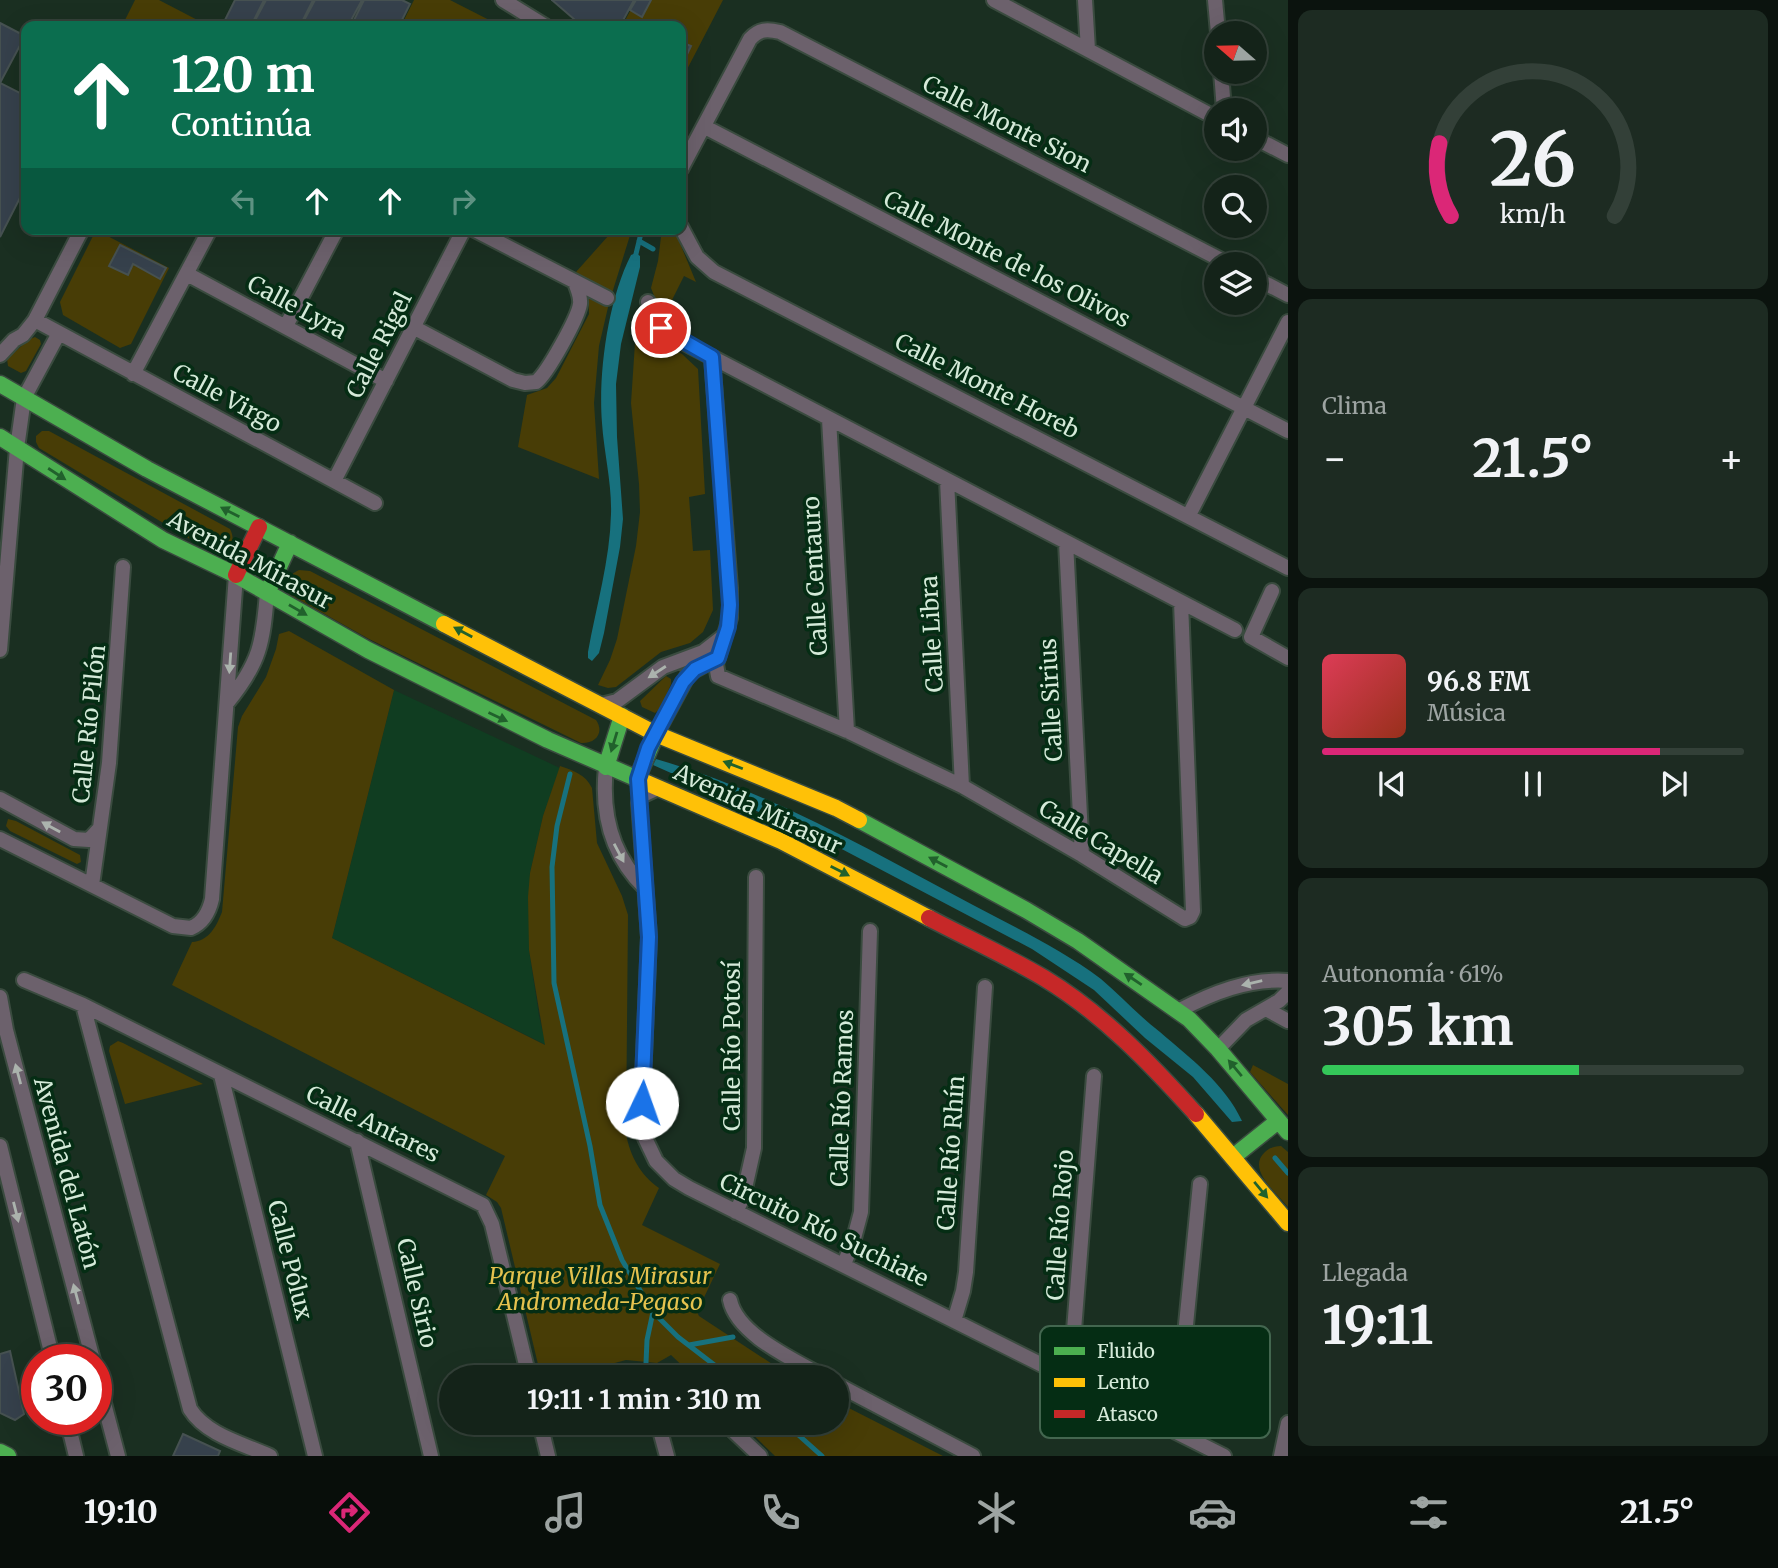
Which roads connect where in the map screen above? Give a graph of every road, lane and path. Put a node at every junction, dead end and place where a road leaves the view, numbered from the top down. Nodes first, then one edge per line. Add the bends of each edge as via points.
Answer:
1 (503, 0) edge
2 (994, 0) edge
3 (1086, 0) edge
4 (1215, 0) edge
5 (537, 21) edge
6 (1217, 21) edge
7 (1088, 50) junction
8 (1204, 112) edge
9 (705, 127) junction
10 (1267, 144) edge
11 (1288, 155) edge
12 (686, 160) edge
13 (79, 235) edge
14 (207, 235) edge
15 (334, 235) edge
16 (461, 235) edge
17 (485, 235) edge
18 (685, 235) edge
19 (1206, 252) edge
20 (187, 274) junction
21 (575, 282) junction
22 (1267, 284) edge
23 (1288, 295) edge
24 (607, 298) dead end
25 (648, 302) dead end
26 (35, 320) junction
27 (1288, 322) edge
28 (286, 326) junction
29 (413, 327) junction
30 (59, 333) junction
31 (0, 355) edge
32 (712, 357) junction
33 (133, 374) junction
34 (386, 381) junction
35 (0, 384) edge
36 (24, 398) junction
37 (1244, 408) junction
38 (829, 419) junction
39 (1288, 431) edge
40 (0, 437) edge
41 (17, 448) junction
42 (947, 480) junction
43 (334, 481) junction
44 (374, 503) dead end
45 (1189, 515) junction
46 (259, 527) junction
47 (1066, 542) junction
48 (290, 543) junction
49 (124, 567) dead end
50 (1288, 568) edge
51 (236, 575) junction
52 (1272, 591) dead end
53 (267, 593) junction
54 (1181, 602) junction
55 (1235, 630) dead end
56 (726, 634) junction
57 (0, 650) edge
58 (718, 658) junction
59 (1288, 658) edge
60 (633, 690) junction
61 (673, 702) junction
62 (228, 703) junction
63 (601, 705) junction
64 (622, 716) junction
65 (847, 731) junction
66 (656, 734) junction
67 (678, 744) junction
68 (606, 767) junction
69 (638, 779) junction
70 (962, 786) junction
71 (658, 788) junction
72 (0, 799) edge
73 (639, 803) junction
74 (101, 827) junction
75 (0, 839) edge
76 (1082, 855) junction
77 (755, 877) dead end
78 (92, 885) junction
79 (645, 888) junction
80 (870, 931) dead end
81 (24, 980) dead end
82 (1288, 981) edge
83 (985, 987) dead end
84 (1288, 992) edge
85 (0, 997) edge
86 (83, 1006) junction
87 (1266, 1009) junction
88 (1183, 1014) junction
89 (1288, 1021) edge
90 (3, 1031) edge
91 (1218, 1049) junction
92 (220, 1075) junction
93 (1094, 1076) dead end
94 (1283, 1126) edge
95 (357, 1141) junction
96 (0, 1146) edge
97 (1233, 1157) junction
98 (1200, 1184) dead end
99 (736, 1212) junction
100 (1288, 1223) edge
101 (844, 1264) junction
102 (730, 1300) dead end
103 (954, 1321) junction
104 (1074, 1326) edge
105 (1186, 1326) edge
106 (48, 1344) edge
107 (89, 1344) edge
108 (525, 1365) edge
109 (803, 1365) edge
110 (1040, 1365) edge
111 (849, 1391) edge
112 (1288, 1423) edge
113 (112, 1433) edge
114 (71, 1435) edge
115 (543, 1435) edge
116 (661, 1435) edge
117 (738, 1435) edge
118 (1187, 1438) edge
119 (0, 1452) edge
120 (8, 1456) edge
121 (76, 1456) edge
122 (118, 1456) edge
123 (270, 1456) edge
124 (315, 1456) edge
125 (431, 1456) edge
126 (548, 1456) edge
127 (667, 1456) edge
128 (760, 1456) edge
129 (972, 1456) edge
130 (1224, 1456) edge
131 (1281, 1456) edge

1 - 5 street
2 - 7 street
3 - 7 street
4 - 6 street
7 - 8 street
9 - 12 street
9 - 19 street, Calle Monte Sion via 750,39 763,30 779,32
9 - 37 street, Calle Monte de los Olivos
10 - 11 street
13 - 26 street
14 - 20 street
15 - 28 street
16 - 29 street, Calle Rigel
17 - 21 street
18 - 45 street, Calle Monte Horeb via 697,257 714,272
20 - 28 street, Calle Lyra
20 - 33 street
21 - 24 street
21 - 29 street via 578,312 536,383 513,380
22 - 23 street
25 - 32 street via 661,328
26 - 30 street, Calle Virgo
26 - 31 street
27 - 37 street
28 - 34 street, Calle Lyra
29 - 34 street, Calle Rigel
30 - 33 street, Calle Virgo
30 - 36 street
32 - 38 street
32 - 56 street via 730,588
33 - 43 street, Calle Virgo
34 - 43 street, Calle Rigel
35 - 36 street, Avenida Mirasur
36 - 41 street
46 -> 36 street, Avenida Mirasur
37 - 39 street, Calle Monte de los Olivos
37 - 45 street
38 - 42 street
38 - 65 street, Calle Centauro
40 - 41 street, Avenida Mirasur
41 -> 51 street, Avenida Mirasur via 163,540
41 - 57 street
42 - 47 street
42 - 70 street, Calle Libra
43 - 44 street, Calle Virgo
45 - 50 street, Calle Monte Horeb
46 - 48 street, Avenida Mirasur
46 - 51 street
47 - 54 street
47 - 76 street, Calle Sirius
48 - 53 street
63 -> 48 street, Avenida Mirasur
49 - 74 street, Calle Río Pilón
51 - 53 street, Avenida Mirasur
51 -> 62 street
52 - 59 street via 1251,638
53 - 62 street via 258,655
53 -> 68 street, Avenida Mirasur via 481,709
54 - 55 street
54 - 76 street, Calle Capella via 1190,917 1180,918
56 - 58 street
56 -> 60 street via 703,652 663,667
58 - 61 street via 690,673
58 - 65 street, Calle Capella via 716,673 722,679
60 - 63 street
60 - 64 street
61 - 66 street
61 - 67 street via 671,728
62 - 78 street via 212,899 204,918 195,926 180,928
63 - 64 street, Avenida Mirasur
64 - 66 street, Avenida Mirasur
64 -> 68 street
65 - 70 street, Calle Capella
66 - 67 street, Avenida Mirasur
66 - 69 street
88 -> 67 street, Avenida Mirasur via 1078,941 968,877 836,808
68 - 69 street, Avenida Mirasur
68 -> 79 street via 604,797 611,837 628,870
69 - 71 street, Avenida Mirasur
69 - 73 street, Circuito Río Suchiate
70 - 76 street, Calle Capella
71 - 73 street via 641,796
71 -> 97 street, Avenida Mirasur via 781,841 1044,978 1073,997 1150,1064
74 -> 72 street via 89,840 77,840
73 - 79 street, Circuito Río Suchiate
74 - 78 street, Calle Río Pilón
75 - 78 street
77 - 99 street, Calle Río Potosí via 754,1148
79 - 99 street, Circuito Río Suchiate via 649,937 642,1103 645,1138 656,1161 674,1179
80 - 101 street, Calle Río Ramos via 861,1212
81 - 86 street, Calle Antares
82 -> 88 street via 1261,981 1217,992
83 - 103 street, Calle Río Rhín via 966,1272
84 - 87 street
85 - 90 street, Avenida del Latón
86 - 92 street, Calle Antares
86 - 123 street via 190,1409 208,1427
87 - 89 street
87 - 91 street via 1246,1020
88 - 91 street
107 -> 90 street, Avenida del Latón
94 -> 91 street
92 - 95 street, Calle Antares
92 - 124 street, Calle Pólux
93 - 104 street, Calle Río Rojo
94 - 97 street
95 - 108 street, Calle Antares via 482,1205 492,1224
95 - 125 street, Calle Sirio
96 -> 106 street
97 -> 100 street, Avenida Mirasur
98 - 105 street
99 - 101 street, Circuito Río Suchiate
101 - 103 street, Circuito Río Suchiate
102 - 109 street via 742,1325
103 - 110 street, Circuito Río Suchiate
111 - 129 street
112 - 131 street
113 - 122 street
114 - 121 street
115 - 126 street
116 - 127 street
117 - 128 street
118 - 130 street, Circuito Río Suchiate
119 - 120 street

